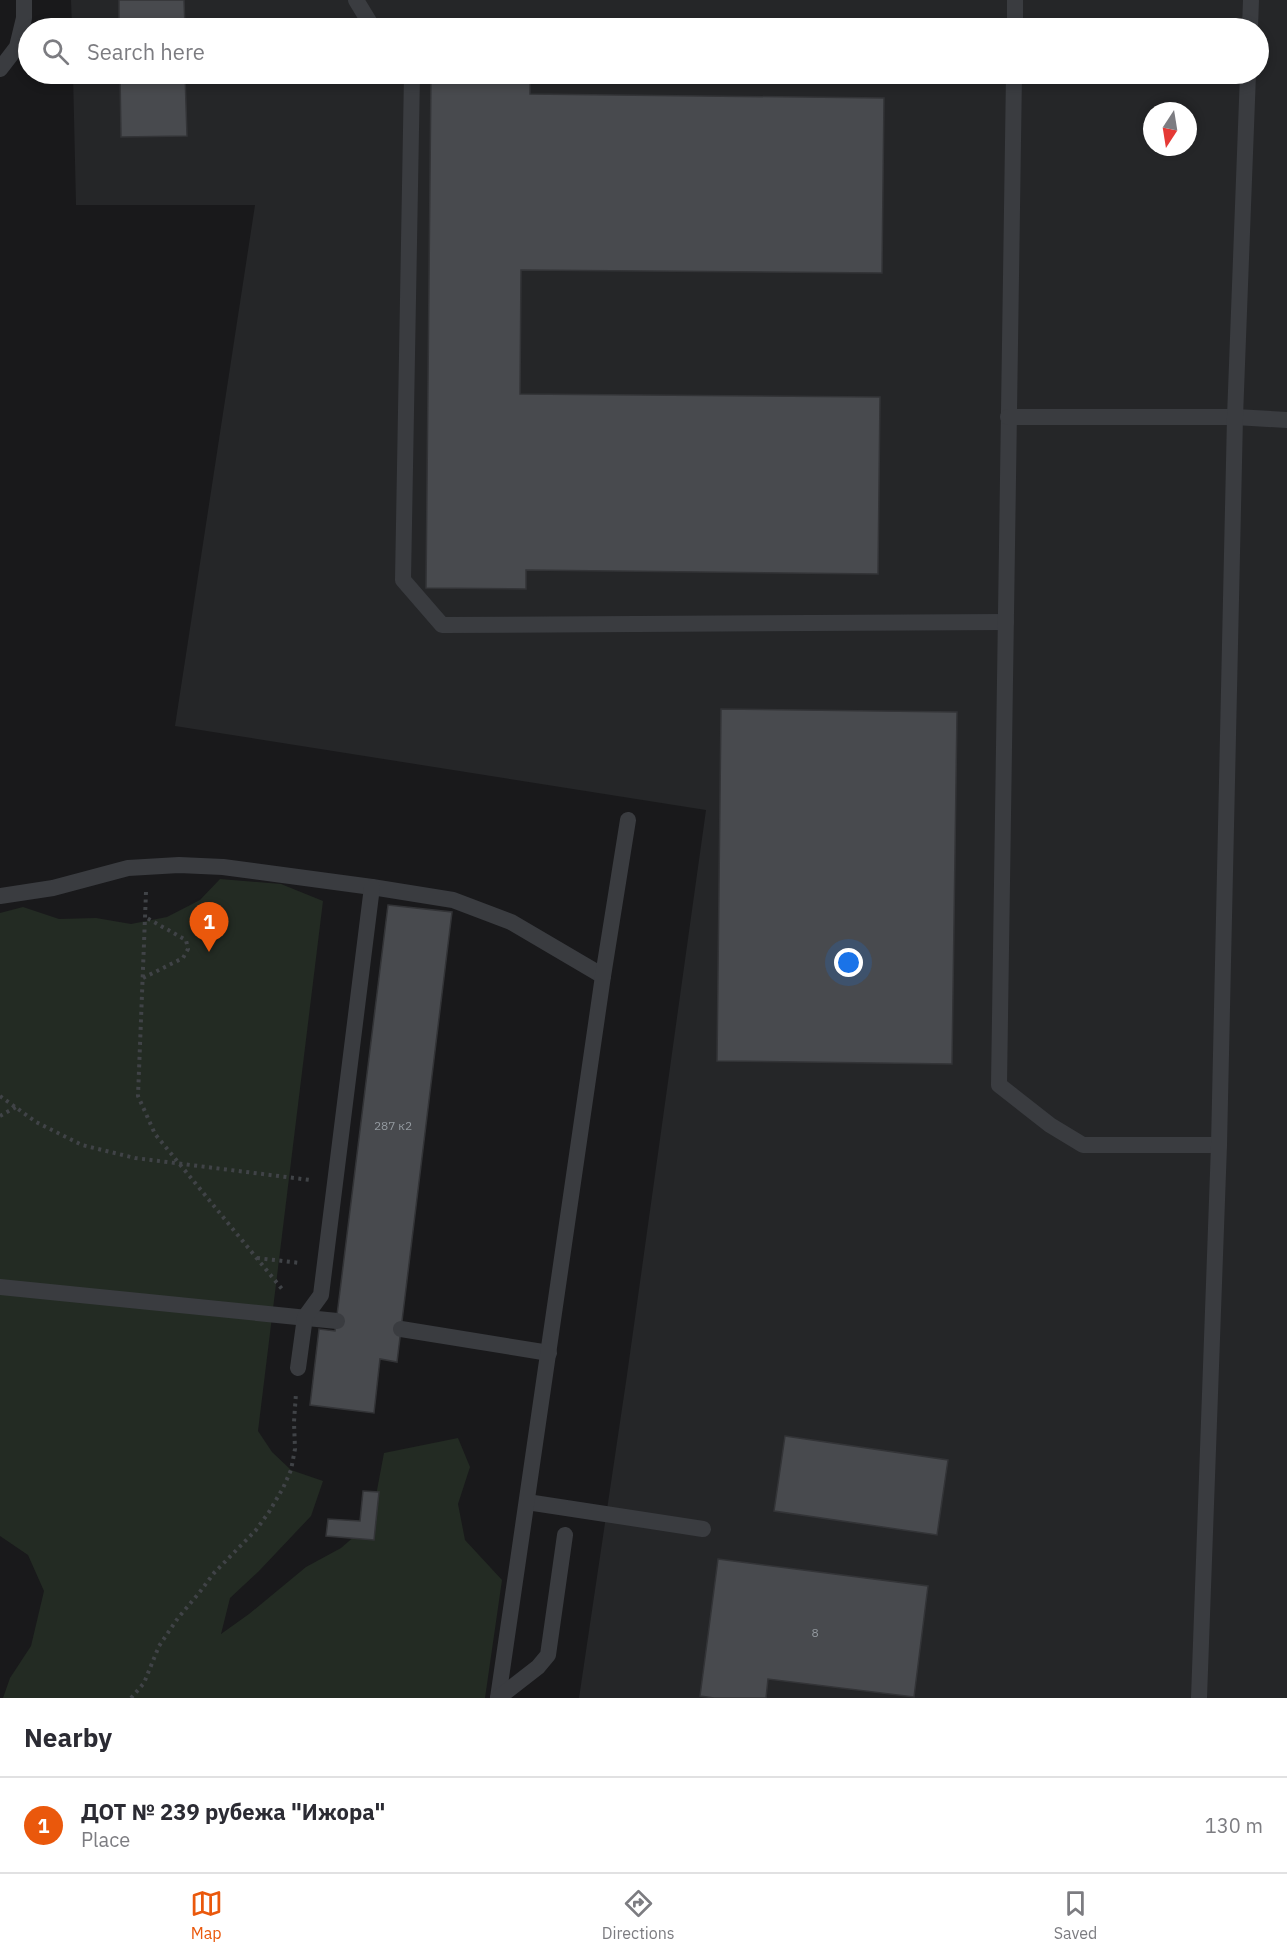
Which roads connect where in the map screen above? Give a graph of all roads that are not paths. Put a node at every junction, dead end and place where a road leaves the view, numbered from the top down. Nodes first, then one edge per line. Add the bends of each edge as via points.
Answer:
1 (24, 0) edge
2 (356, 0) edge
3 (1015, 0) edge
4 (1251, 0) edge
5 (24, 18) edge
6 (367, 18) edge
7 (1015, 18) edge
8 (1250, 18) edge
9 (18, 43) edge
10 (0, 69) edge
11 (412, 84) edge
12 (1014, 84) edge
13 (1248, 84) edge
14 (1008, 417) junction
15 (1235, 417) junction
16 (1287, 420) edge
17 (1006, 622) junction
18 (628, 820) dead end
19 (372, 887) junction
20 (0, 896) edge
21 (603, 976) junction
22 (1220, 1145) junction
23 (0, 1287) edge
24 (305, 1317) junction
25 (337, 1321) dead end
26 (401, 1329) dead end
27 (549, 1353) junction
28 (298, 1368) road end
29 (527, 1502) junction
30 (703, 1529) dead end
31 (565, 1535) dead end
32 (498, 1698) edge
33 (1199, 1698) edge

1 - 5 lane
2 - 6 lane
3 - 7 lane
4 - 8 lane
9 - 10 lane
11 - 17 lane via 403,580 442,625
12 - 14 lane
13 - 15 lane
14 - 15 lane
14 - 17 lane
15 - 16 lane
15 - 22 lane
17 - 22 lane via 999,1085 1083,1145
18 - 21 lane
19 - 20 lane via 179,865 128,868 53,888
19 - 21 lane via 453,900 511,922
19 - 24 lane via 321,1295
21 - 27 lane
22 - 33 lane
23 - 24 lane
24 - 25 lane
24 - 28 lane
26 - 27 lane
27 - 29 lane
29 - 30 lane
29 - 32 lane
31 - 32 lane via 548,1655

